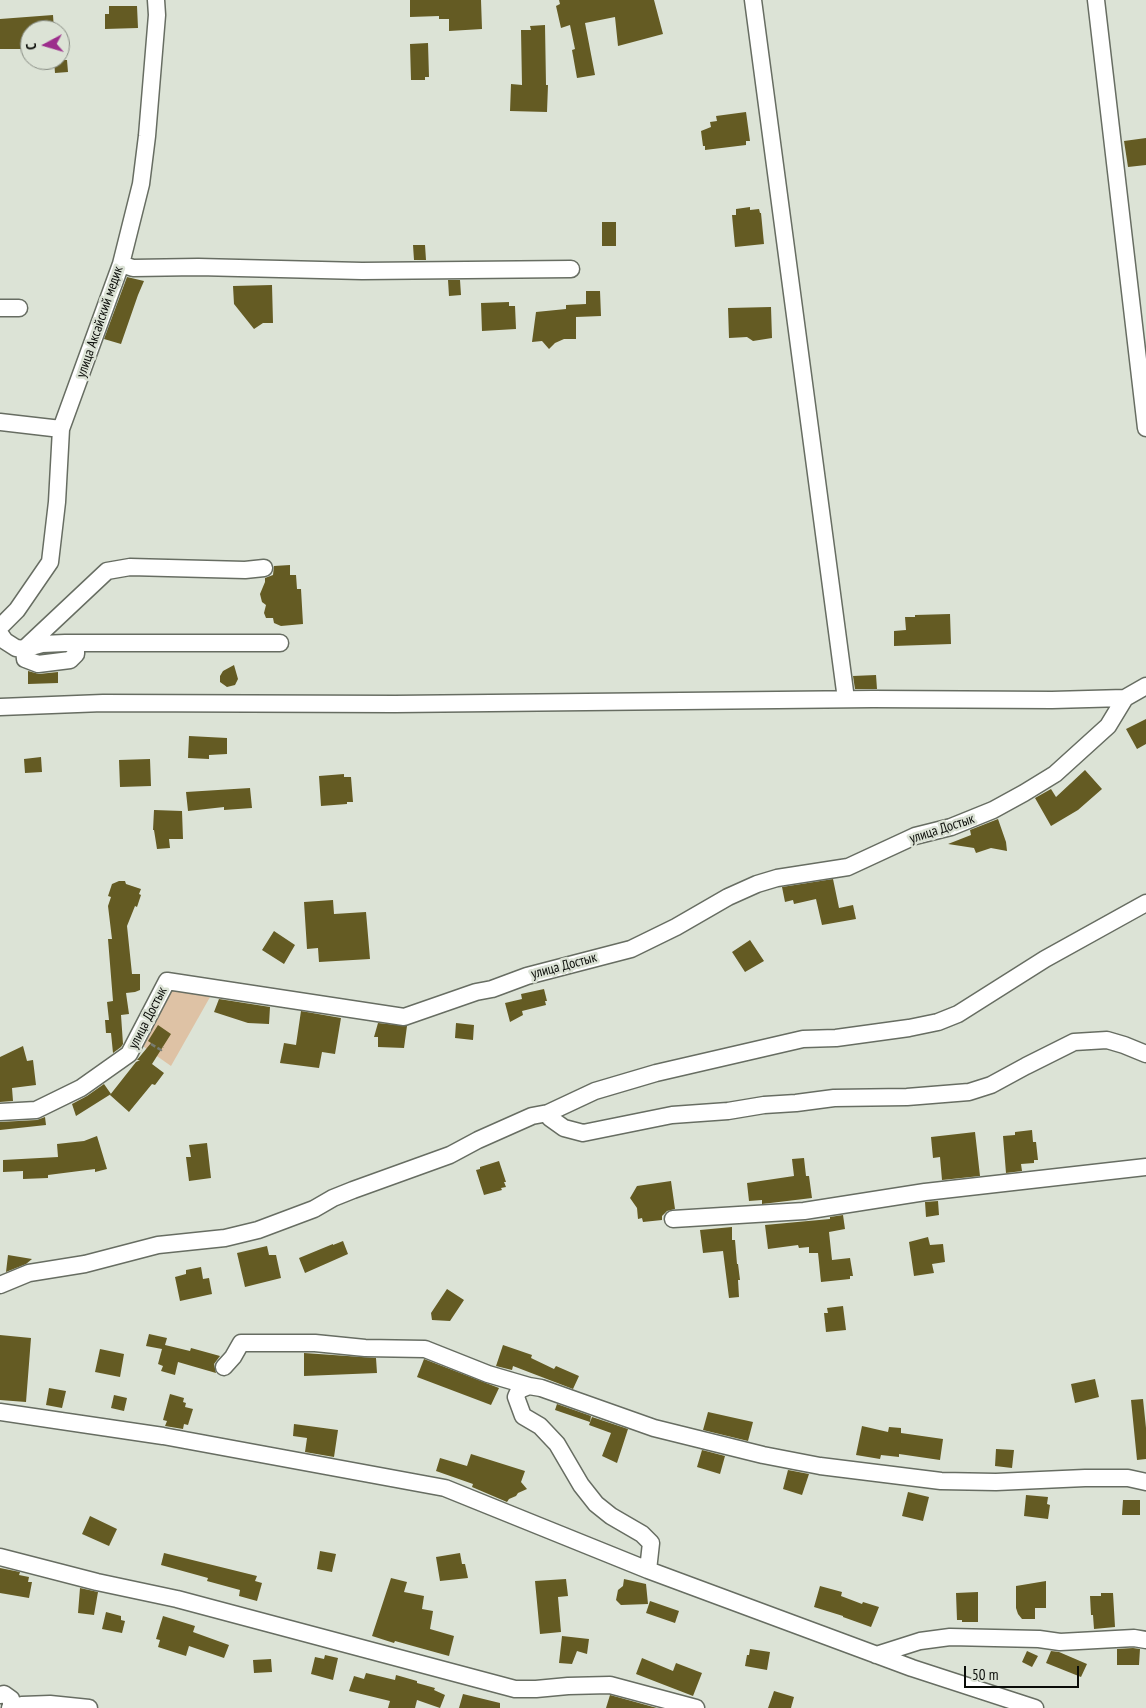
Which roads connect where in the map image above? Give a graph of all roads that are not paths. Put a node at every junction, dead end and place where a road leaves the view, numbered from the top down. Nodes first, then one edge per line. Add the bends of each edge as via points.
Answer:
1 (156, 0) edge
2 (753, 0) edge
3 (1096, 0) edge
4 (121, 264) junction
5 (571, 269) dead end
6 (0, 308) edge
7 (18, 308) dead end
8 (0, 422) edge
9 (1146, 428) edge
10 (61, 429) junction
11 (264, 568) dead end
12 (0, 627) edge
13 (0, 634) edge
14 (280, 643) dead end
15 (24, 649) junction
16 (1146, 686) edge
17 (1125, 698) junction
18 (846, 699) junction
19 (0, 707) edge
20 (1146, 903) edge
21 (1146, 1054) edge
22 (0, 1112) edge
23 (548, 1113) junction
24 (1146, 1167) edge
25 (673, 1219) dead end
26 (0, 1285) edge
27 (224, 1367) dead end
28 (500, 1378) junction
29 (529, 1386) junction
30 (517, 1402) junction
31 (0, 1412) edge
32 (1146, 1482) edge
33 (0, 1557) edge
34 (648, 1570) junction
35 (1146, 1640) edge
36 (876, 1654) junction
37 (7, 1703) edge
38 (89, 1708) edge
39 (696, 1708) edge
40 (1035, 1708) edge

1 - 4 street, улица Аксайский медик via 141,184
2 - 18 street
3 - 9 street
4 - 5 street via 133,268 362,271
4 - 10 street, улица Аксайский медик
6 - 7 street
8 - 10 street
10 - 12 street, улица Аксайский медик via 50,562 17,610
11 - 15 street via 130,567 107,571
13 - 15 street via 16,648
14 - 15 street via 76,643 42,644
16 - 17 street
17 - 18 street
17 - 22 street, улица Достык via 1108,726 1055,774 993,810 951,827 915,836 848,867 757,884 631,949 526,976 404,1017 167,981 147,1031 129,1054 81,1088 36,1110
18 - 19 street via 103,703
20 - 23 street via 958,1014 938,1022 836,1038 803,1039 736,1053 595,1091
21 - 23 street via 1107,1040 1074,1042 991,1086 969,1092 834,1098 764,1105 672,1115 583,1133 564,1128
23 - 26 street via 532,1116 450,1155 353,1190 314,1210 258,1230 225,1238 158,1245 85,1264 28,1273
24 - 25 street via 925,1192 804,1211
27 - 28 street via 241,1343 316,1343 425,1349
28 - 29 street
28 - 30 street
29 - 30 street via 519,1390
29 - 32 street via 654,1428 820,1466 941,1481 1128,1478
30 - 34 street via 523,1416 540,1426 558,1444 581,1485 596,1504 651,1543
31 - 34 street via 162,1436 445,1488
33 - 39 street via 515,1688 610,1685
34 - 36 street
35 - 36 street via 1066,1642 950,1637
36 - 40 street
37 - 38 street

